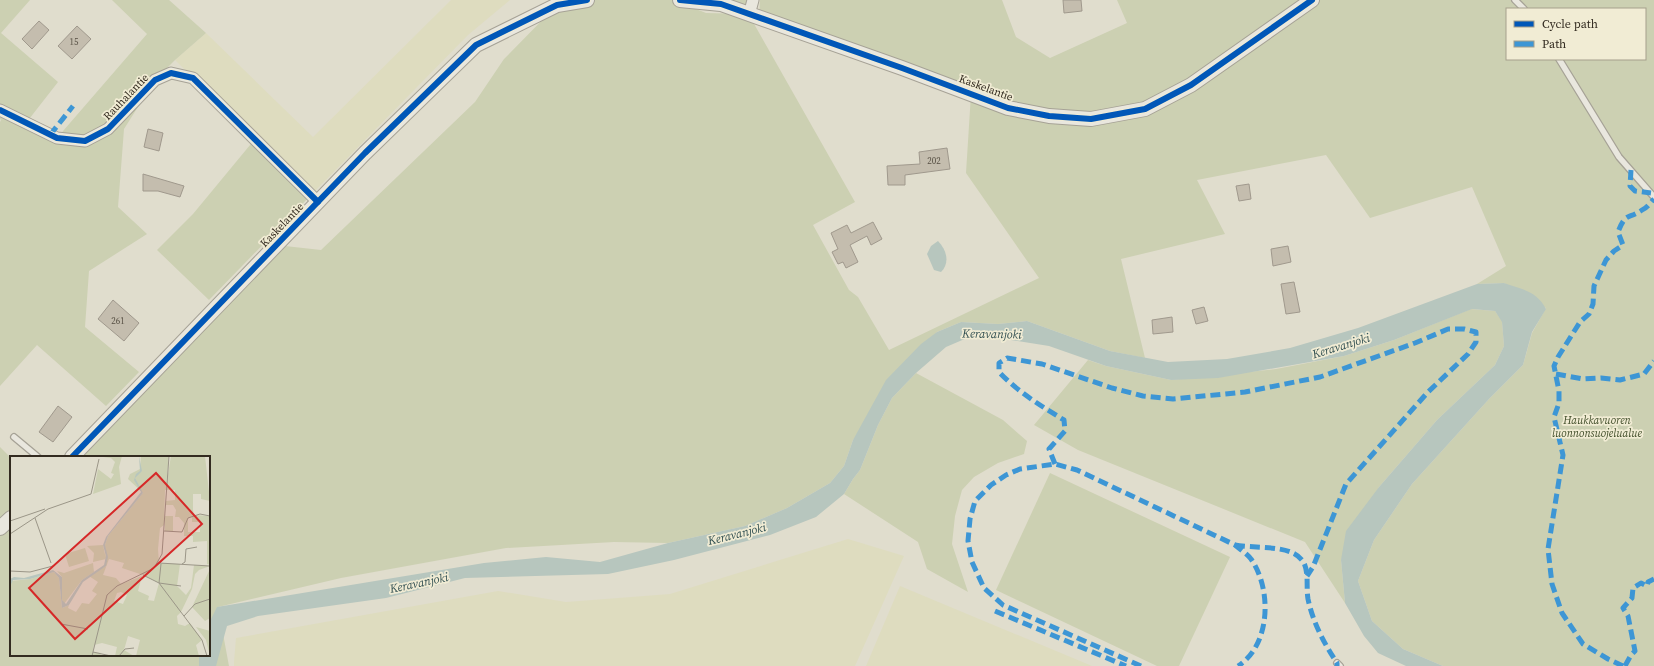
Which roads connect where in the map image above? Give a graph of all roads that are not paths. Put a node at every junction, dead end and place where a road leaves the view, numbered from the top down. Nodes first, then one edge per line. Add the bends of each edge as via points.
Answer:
1 (587, 0) edge
2 (680, 0) edge
3 (752, 0) edge
4 (1312, 0) edge
5 (1515, 0) edge
6 (556, 2) edge
7 (1523, 8) edge
8 (749, 14) junction
9 (1560, 60) edge
10 (0, 110) edge
11 (1654, 197) edge
12 (318, 202) junction
13 (14, 437) dead end
14 (37, 456) edge
15 (73, 456) edge
16 (10, 519) edge
17 (0, 528) edge

1 - 6 street, Kaskelantie
2 - 8 street, Kaskelantie via 721,4
3 - 8 street
4 - 8 street, Kaskelantie via 1191,85 1144,108 1091,119 1049,116 1008,108
5 - 7 lane
6 - 12 street, Kaskelantie via 476,45
9 - 11 lane via 1620,157
10 - 12 street, Rauhalantie via 57,138 85,141 108,129 155,80 171,73 194,78
12 - 15 street, Kaskelantie
13 - 14 lane
16 - 17 street

